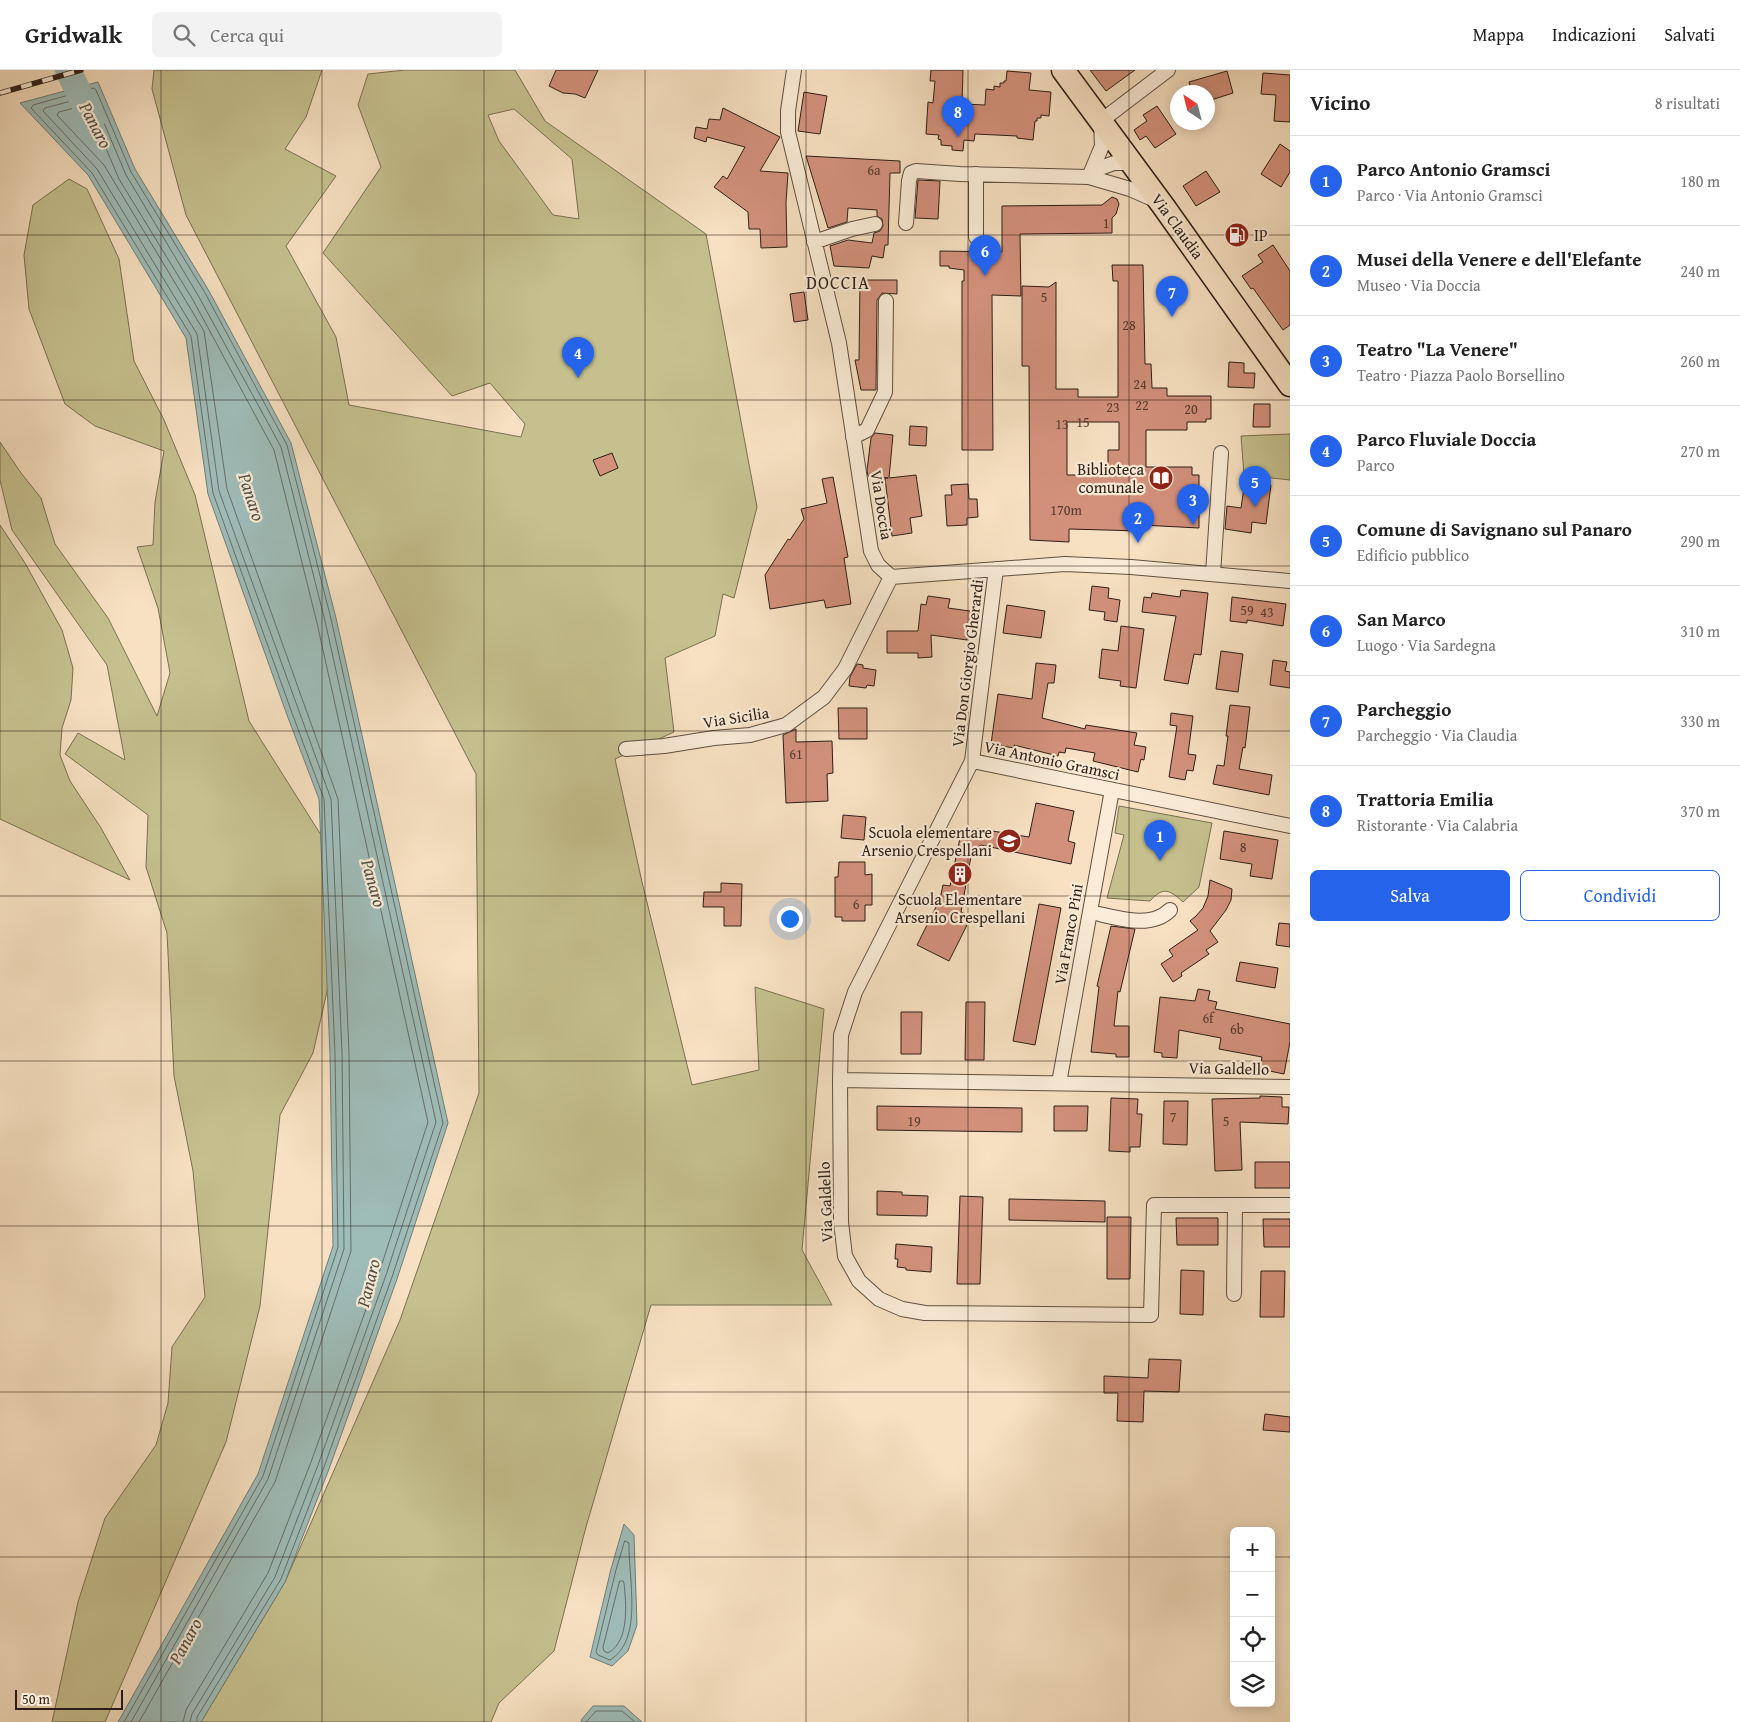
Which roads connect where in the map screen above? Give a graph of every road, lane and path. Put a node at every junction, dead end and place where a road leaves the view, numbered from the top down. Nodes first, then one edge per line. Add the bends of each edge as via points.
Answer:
1 (794, 70) edge
2 (1063, 70) edge
3 (1168, 70) edge
4 (1101, 121) junction
5 (1131, 162) junction
6 (976, 174) junction
7 (1091, 174) junction
8 (1105, 181) junction
9 (1161, 203) junction
10 (906, 223) dead end
11 (875, 224) dead end
12 (976, 237) dead end
13 (814, 242) junction
14 (886, 301) dead end
15 (1290, 385) edge
16 (853, 437) junction
17 (1222, 453) dead end
18 (996, 569) junction
19 (1213, 574) junction
20 (891, 577) junction
21 (1290, 581) edge
22 (626, 748) dead end
23 (972, 761) junction
24 (1112, 790) junction
25 (1290, 826) edge
26 (1170, 910) dead end
27 (1090, 912) junction
28 (840, 1080) junction
29 (1060, 1084) junction
30 (1290, 1087) edge
31 (1234, 1205) junction
32 (1290, 1205) edge
33 (1234, 1294) dead end

1 - 13 street, Via Doccia via 788,132
2 - 4 main road, Via Claudia
3 - 4 street
4 - 5 main road, Via Claudia
4 - 7 street via 1102,146
5 - 7 street via 1114,163
5 - 8 street via 1122,175
5 - 9 main road, Via Claudia
6 - 7 street
6 - 10 street via 922,170 911,174
6 - 12 street
7 - 8 street
8 - 9 street
9 - 15 main road, Via Claudia
11 - 13 street
13 - 16 street, Via Doccia via 839,343
14 - 16 street via 885,392 867,430
16 - 20 street, Via Doccia via 871,551 878,565
17 - 19 street
18 - 19 street via 1065,564
18 - 20 street
18 - 23 street, Via Don Giorgio Gherardi
19 - 21 street
20 - 22 street, Via Sicilia via 845,669 824,697 786,726 750,735
23 - 24 street, Via Antonio Gramsci
23 - 28 street, Via Antonio Gramsci via 855,992 841,1035
24 - 25 street, Via Antonio Gramsci
24 - 27 street, Via Franco Pini
26 - 27 street via 1155,919 1140,921
27 - 29 street, Via Franco Pini
28 - 29 street, Via Galdello
28 - 31 street, Via Galdello via 840,1222 846,1256 860,1281 878,1299 902,1309 925,1313 1151,1316 1154,1205
29 - 30 street, Via Galdello
31 - 32 street, Via Galdello
31 - 33 street

